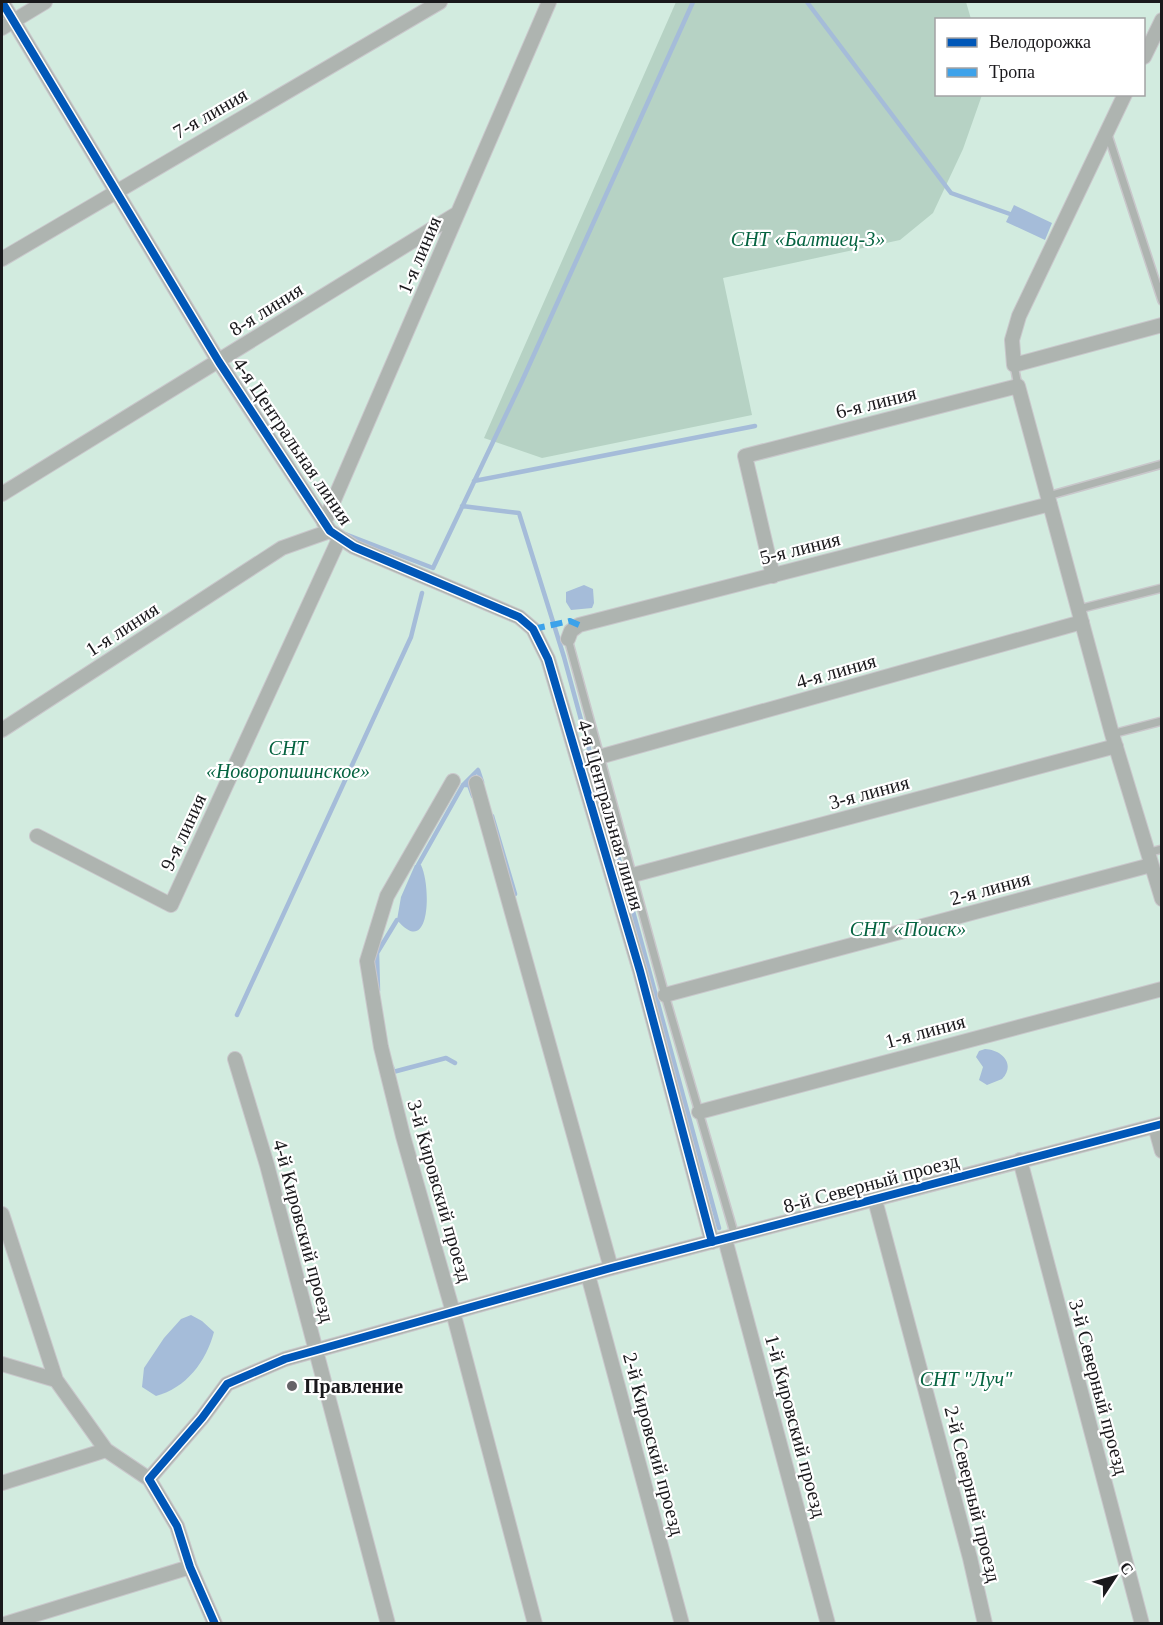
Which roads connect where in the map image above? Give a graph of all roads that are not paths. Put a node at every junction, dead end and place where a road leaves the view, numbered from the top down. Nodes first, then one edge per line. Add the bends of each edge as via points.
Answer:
1 (2, 2) edge
2 (45, 2) edge
3 (440, 2) edge
4 (549, 2) edge
5 (1161, 20) edge
6 (7, 24) edge
7 (1145, 53) edge
8 (1124, 96) edge
9 (1107, 133) junction
10 (116, 190) junction
11 (458, 213) junction
12 (2, 259) edge
13 (1161, 301) edge
14 (1161, 325) edge
15 (219, 362) junction
16 (1014, 365) junction
17 (1018, 386) junction
18 (1161, 465) edge
19 (2, 494) edge
20 (1049, 500) junction
21 (331, 531) junction
22 (773, 576) junction
23 (1161, 588) edge
24 (1081, 616) junction
25 (568, 639) joint
26 (1161, 721) edge
27 (2, 730) edge
28 (1114, 740) junction
29 (599, 757) junction
30 (453, 781) dead end
31 (476, 783) dead end
32 (37, 836) dead end
33 (1161, 849) edge
34 (1149, 859) junction
35 (633, 874) junction
36 (1161, 899) edge
37 (1161, 989) edge
38 (665, 995) junction
39 (235, 1059) dead end
40 (699, 1112) junction
41 (1158, 1125) edge
42 (1161, 1151) edge
43 (1020, 1160) junction
44 (875, 1200) junction
45 (2, 1214) edge
46 (724, 1239) junction
47 (611, 1268) junction
48 (588, 1275) junction
49 (453, 1312) junction
50 (316, 1350) junction
51 (2, 1364) edge
52 (56, 1380) junction
53 (106, 1450) junction
54 (149, 1479) junction
55 (2, 1483) edge
56 (190, 1567) junction
57 (5, 1623) edge
58 (215, 1623) edge
59 (388, 1623) edge
60 (535, 1623) edge
61 (682, 1623) edge
62 (828, 1623) edge
63 (985, 1623) edge
64 (1142, 1623) edge

1 - 6 street, 4-я Центральная линия
2 - 6 street
3 - 10 street, 7-я линия
4 - 11 street, 1-я линия
5 - 7 street
6 - 10 street, 4-я Центральная линия
8 - 9 street
9 - 13 lane
9 - 16 street via 1019,316 1012,340
10 - 12 street, 7-я линия
10 - 15 street, 4-я Центральная линия
11 - 15 street, 8-я линия
11 - 21 street, 1-я линия
14 - 16 street
15 - 19 street, 8-я линия
15 - 21 street, 4-я Центральная линия
16 - 17 lane
17 - 20 street
17 - 22 street, 6-я линия via 745,456
18 - 20 lane
20 - 22 street, 5-я линия
20 - 24 street
21 - 27 street, 1-я линия via 282,548
21 - 32 street, 9-я линия via 171,905
21 - 46 street, 4-я Центральная линия via 519,616 533,629 548,659
22 - 25 street, 5-я линия via 579,625
23 - 24 lane
24 - 28 street
24 - 29 street, 4-я линия
25 - 29 lane
26 - 28 lane
28 - 34 street
28 - 35 street, 3-я линия
29 - 35 lane
30 - 49 street, 3-й Кировский проезд via 387,896 367,961 381,1047
31 - 47 street
33 - 34 lane
34 - 36 street
34 - 38 street, 2-я линия
35 - 38 lane
37 - 40 street, 1-я линия
38 - 40 lane
39 - 50 street, 4-й Кировский проезд
40 - 46 lane
41 - 42 street
41 - 43 street, 8-й Северный проезд
43 - 44 street, 8-й Северный проезд
43 - 64 street, 3-й Северный проезд
44 - 46 street, 8-й Северный проезд
44 - 63 street, 2-й Северный проезд
45 - 52 street
46 - 47 street, 8-й Северный проезд
46 - 62 street, 1-й Кировский проезд
47 - 48 street, 8-й Северный проезд
48 - 49 street, 8-й Северный проезд
48 - 61 street, 2-й Кировский проезд
49 - 50 street, 8-й Северный проезд
49 - 60 street, 3-й Кировский проезд
50 - 54 street, 8-й Северный проезд via 227,1384
50 - 59 street, 4-й Кировский проезд
51 - 52 street
52 - 53 street
53 - 54 street
53 - 55 street
54 - 56 street via 177,1526
56 - 57 street
56 - 58 street

